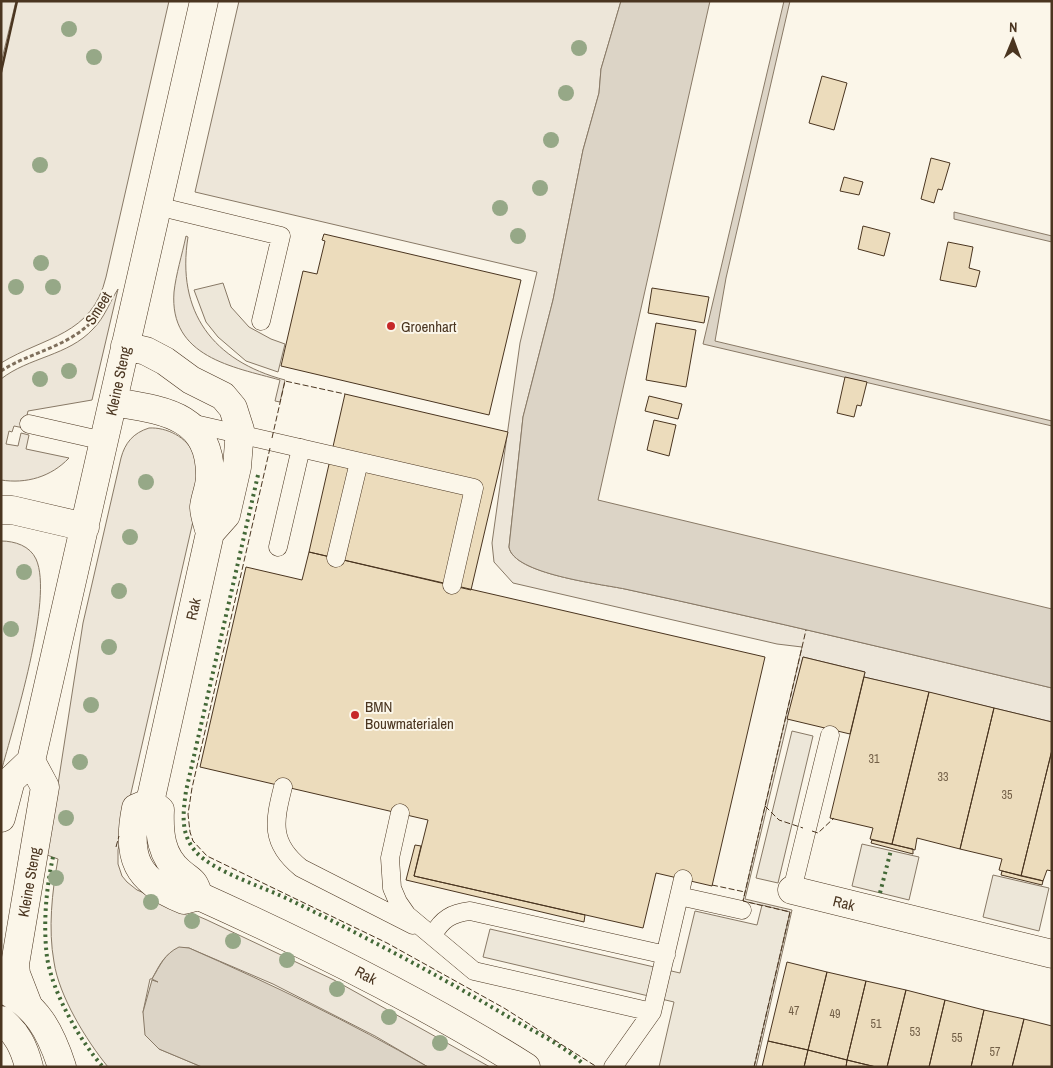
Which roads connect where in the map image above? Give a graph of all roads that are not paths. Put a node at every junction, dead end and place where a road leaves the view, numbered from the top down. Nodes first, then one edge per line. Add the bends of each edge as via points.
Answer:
1 (204, 1) edge
2 (157, 206) junction
3 (261, 321) dead end
4 (125, 346) junction
5 (113, 402) junction
6 (186, 422) junction
7 (29, 424) dead end
8 (240, 434) junction
9 (104, 441) junction
10 (301, 448) junction
11 (359, 462) junction
12 (1, 510) edge
13 (85, 527) junction
14 (210, 533) junction
15 (278, 547) dead end
16 (336, 558) dead end
17 (452, 585) dead end
18 (830, 734) dead end
19 (31, 760) junction
20 (282, 787) dead end
21 (400, 813) dead end
22 (1, 818) edge
23 (683, 879) dead end
24 (792, 890) joint
25 (679, 896) junction
26 (742, 910) dead end
27 (433, 935) junction
28 (1052, 954) edge
29 (666, 955) junction
30 (1, 988) edge
31 (28, 1005) junction
32 (652, 1012) junction
33 (1, 1020) edge
34 (617, 1066) edge
35 (29, 1067) edge
36 (62, 1067) edge
37 (526, 1067) edge

1 - 2 street, Kleine Steng
2 - 3 lane via 281,236
2 - 4 street, Kleine Steng
4 - 5 street, Kleine Steng
4 - 8 street, Rak via 159,358 191,380 223,396 233,408
5 - 6 street, Rak via 161,410
5 - 9 street, Kleine Steng
6 - 8 lane
6 - 14 street, Rak via 206,447 211,464 204,508
7 - 9 lane
8 - 10 lane
8 - 14 street, Rak via 226,515
9 - 13 street, Kleine Steng
10 - 11 lane
10 - 15 lane
11 - 16 lane
11 - 17 lane via 474,488
12 - 13 street
13 - 19 street, Kleine Steng
14 - 37 street, Rak via 150,802 160,810 159,830 164,849 175,867 193,880 199,896 332,957
18 - 24 lane, Rak
19 - 22 street via 11,780
19 - 31 street, Kleine Steng via 45,786 15,964
20 - 27 lane via 276,825 278,840 292,860 301,868
21 - 27 lane via 390,858 392,888 407,915
23 - 25 lane
24 - 28 street, Rak
25 - 26 lane
25 - 29 lane
27 - 29 lane via 448,917 470,911
27 - 32 lane via 474,971
29 - 32 lane
30 - 31 street
31 - 36 street via 51,1035
32 - 34 lane
33 - 35 street via 24,1048

